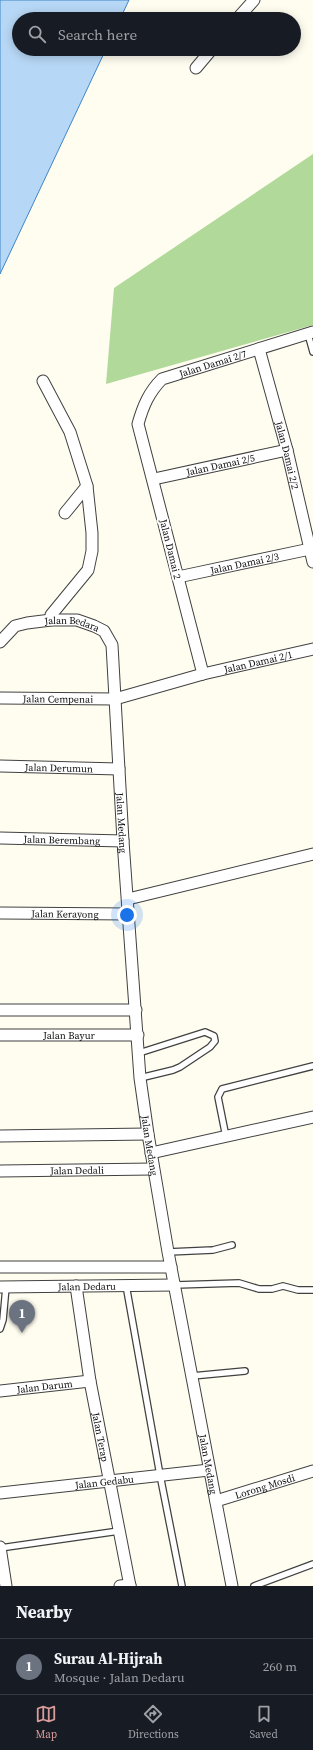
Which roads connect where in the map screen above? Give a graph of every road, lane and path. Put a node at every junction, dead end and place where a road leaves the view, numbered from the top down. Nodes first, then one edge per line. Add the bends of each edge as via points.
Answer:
1 (254, 0) edge
2 (243, 12) edge
3 (206, 56) edge
4 (196, 68) dead end
5 (311, 333) edge
6 (259, 349) junction
7 (313, 352) edge
8 (43, 380) dead end
9 (138, 424) joint
10 (287, 450) junction
11 (154, 479) junction
12 (87, 486) junction
13 (65, 513) dead end
14 (309, 525) edge
15 (310, 549) junction
16 (313, 562) edge
17 (178, 578) junction
18 (52, 620) junction
19 (0, 642) edge
20 (313, 649) edge
21 (203, 674) junction
22 (0, 698) edge
23 (115, 699) junction
24 (0, 766) edge
25 (119, 769) junction
26 (0, 838) edge
27 (123, 841) junction
28 (313, 854) edge
29 (128, 899) junction
30 (0, 913) edge
31 (129, 914) junction
32 (0, 1010) edge
33 (136, 1010) junction
34 (138, 1035) junction
35 (0, 1036) edge
36 (139, 1052) junction
37 (313, 1066) edge
38 (140, 1078) junction
39 (313, 1117) edge
40 (148, 1134) junction
41 (0, 1136) edge
42 (226, 1137) junction
43 (151, 1153) junction
44 (154, 1168) junction
45 (0, 1171) edge
46 (232, 1244) dead end
47 (168, 1252) junction
48 (0, 1267) edge
49 (171, 1267) junction
50 (175, 1285) junction
51 (76, 1286) junction
52 (126, 1286) junction
53 (3, 1287) edge
54 (313, 1290) edge
55 (2, 1310) edge
56 (0, 1329) edge
57 (245, 1372) dead end
58 (192, 1376) junction
59 (90, 1381) junction
60 (0, 1391) edge
61 (209, 1470) junction
62 (313, 1471) edge
63 (160, 1475) junction
64 (109, 1480) junction
65 (0, 1493) edge
66 (216, 1501) junction
67 (119, 1531) junction
68 (0, 1548) edge
69 (313, 1564) edge
70 (6, 1586) edge
71 (127, 1586) edge
72 (182, 1586) edge
73 (232, 1586) edge
74 (254, 1586) edge

1 - 2 street
3 - 4 street
5 - 6 street, Jalan Damai 2/7
5 - 7 lane
6 - 9 street, Jalan Damai 2/7 via 162,379 143,406
6 - 10 street, Jalan Damai 2/2
8 - 12 street via 70,432
9 - 11 street, Jalan Damai 2
10 - 11 street, Jalan Damai 2/5
10 - 14 street, Jalan Damai 2/2
11 - 17 street, Jalan Damai 2
12 - 13 street
12 - 18 street via 92,534 88,570 51,615
14 - 15 street, Jalan Damai 2/2
15 - 16 street, Jalan Damai 2/2
15 - 17 street, Jalan Damai 2/3
17 - 21 street, Jalan Damai 2
18 - 19 street, Jalan Bedara via 15,626
18 - 23 street, Jalan Bedara via 77,620 104,631 112,645
20 - 21 street, Jalan Damai 2/1
21 - 23 street, Jalan Damai 2/1
22 - 23 street, Jalan Cempenai
23 - 25 street, Jalan Medang
24 - 25 street, Jalan Derumun
25 - 27 street, Jalan Medang
26 - 27 street, Jalan Berembang
27 - 29 street, Jalan Medang
28 - 29 street
29 - 31 street, Jalan Medang
30 - 31 street, Jalan Kerayong
31 - 33 street, Jalan Medang
32 - 33 street
33 - 34 street, Jalan Medang
34 - 35 street, Jalan Bayur
34 - 36 street, Jalan Medang
36 - 38 street, Jalan Medang
36 - 38 lane via 205,1032 214,1036 215,1041 180,1067
37 - 42 lane via 222,1089 218,1097
38 - 40 street, Jalan Medang
39 - 42 street
40 - 41 street
40 - 43 street, Jalan Medang
42 - 43 street
43 - 44 street, Jalan Medang
44 - 45 street, Jalan Dedali
44 - 47 street, Jalan Medang
46 - 47 lane via 213,1250
47 - 49 street, Jalan Medang
48 - 49 street, Jalan Dedaru
49 - 50 street, Jalan Medang
50 - 52 street, Jalan Dedaru
50 - 54 lane via 239,1283 259,1289 283,1286
50 - 58 street, Jalan Medang
51 - 52 street, Jalan Dedaru
51 - 53 street, Jalan Dedaru
51 - 59 street, Jalan Terap
52 - 63 lane
53 - 55 lane
55 - 56 lane
57 - 58 lane
58 - 61 street, Jalan Medang
59 - 60 street, Jalan Darum
59 - 64 street, Jalan Terap
61 - 63 street, Jalan Gedabu
61 - 66 street, Jalan Medang
62 - 66 street, Lorong Mosdi
63 - 64 street, Jalan Gedabu
63 - 72 lane
64 - 65 street, Jalan Gedabu
64 - 67 street, Jalan Terap
66 - 73 street, Jalan Medang
67 - 68 lane
67 - 71 street, Jalan Terap
68 - 70 street
69 - 74 lane

